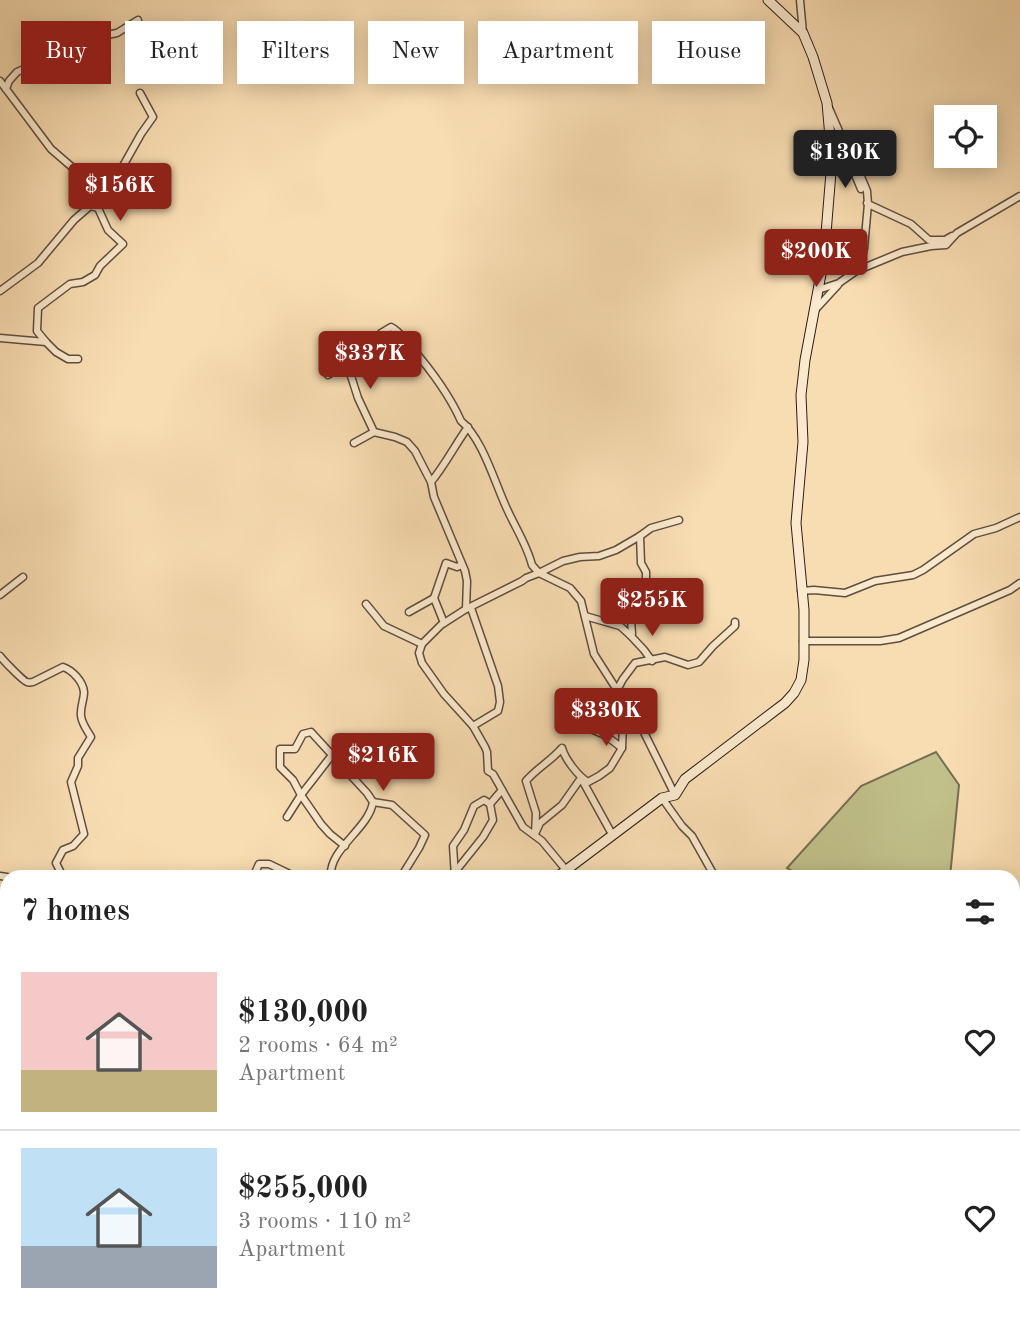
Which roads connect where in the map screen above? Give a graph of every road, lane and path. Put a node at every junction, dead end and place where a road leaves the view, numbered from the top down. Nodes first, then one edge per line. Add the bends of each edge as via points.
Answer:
1 (768, 0) edge
2 (800, 0) edge
3 (138, 20) dead end
4 (803, 33) junction
5 (0, 81) edge
6 (6, 89) junction
7 (140, 93) dead end
8 (827, 103) junction
9 (832, 160) junction
10 (1020, 196) edge
11 (868, 204) junction
12 (90, 206) junction
13 (957, 233) junction
14 (856, 271) junction
15 (839, 283) junction
16 (818, 290) junction
17 (0, 291) edge
18 (814, 312) junction
19 (0, 338) edge
20 (46, 342) junction
21 (78, 359) dead end
22 (344, 366) junction
23 (328, 375) dead end
24 (468, 427) junction
25 (374, 432) junction
26 (354, 443) dead end
27 (431, 482) junction
28 (1020, 517) edge
29 (679, 520) dead end
30 (640, 536) junction
31 (462, 565) junction
32 (539, 573) junction
33 (23, 577) dead end
34 (1020, 583) edge
35 (802, 591) junction
36 (0, 594) edge
37 (434, 598) junction
38 (366, 604) dead end
39 (468, 609) junction
40 (409, 612) dead end
41 (585, 616) junction
42 (735, 622) dead end
43 (444, 623) junction
44 (629, 635) junction
45 (803, 641) junction
46 (422, 644) junction
47 (0, 656) edge
48 (652, 661) junction
49 (617, 690) junction
50 (630, 704) junction
51 (567, 717) dead end
52 (473, 726) junction
53 (622, 748) junction
54 (349, 752) dead end
55 (332, 755) junction
56 (581, 778) junction
57 (502, 790) junction
58 (301, 794) junction
59 (675, 795) junction
60 (662, 798) junction
61 (373, 802) junction
62 (491, 804) junction
63 (287, 817) dead end
64 (535, 834) junction
65 (613, 835) junction
66 (345, 846) junction
67 (60, 870) edge
68 (256, 870) edge
69 (276, 870) edge
70 (330, 870) edge
71 (405, 870) edge
72 (455, 870) edge
73 (458, 870) edge
74 (566, 870) joint
75 (711, 870) edge

1 - 4 street
2 - 4 street
3 - 6 street via 117,33 61,44 17,72
4 - 8 street
5 - 6 street
6 - 12 street via 51,149 80,174
7 - 12 street via 153,117 124,166
8 - 9 street
8 - 11 street via 867,191
9 - 11 street via 851,165
9 - 16 street
10 - 13 street
11 - 13 street via 911,224 929,240 944,240
11 - 14 street via 864,248
12 - 17 street via 38,263
12 - 20 street via 98,208 108,230 123,244 94,275 70,284 38,308 37,331
13 - 14 street via 946,245 902,252
14 - 15 street
15 - 16 street
15 - 18 street
16 - 18 street
18 - 35 street via 801,395 803,442 796,523
19 - 20 street
20 - 21 street via 68,359
22 - 23 street
22 - 24 street via 386,330 396,329 435,376
22 - 25 street
24 - 27 street
24 - 32 street
25 - 26 street
25 - 27 street via 407,442
27 - 31 street
28 - 35 street via 974,534 913,575 875,581 852,592
29 - 30 street
30 - 32 street via 616,550 563,561
30 - 44 street via 646,578
31 - 37 street via 446,563
31 - 39 street
32 - 39 street
32 - 41 street via 577,594
33 - 36 street
34 - 45 street via 899,638
35 - 45 street
37 - 40 street
37 - 43 street
38 - 46 street via 384,626
39 - 43 street
39 - 52 street via 500,702 498,710
41 - 44 street via 620,626
41 - 49 street via 594,654
42 - 48 street via 699,662 688,665 666,657
43 - 46 street
44 - 48 street
45 - 59 street via 801,680 785,703 685,779
46 - 52 street via 422,663
47 - 67 street via 22,681 33,682 68,667 84,689 81,717 91,737 71,782 85,834 63,850 56,863
48 - 49 street via 635,663
49 - 50 street
50 - 53 street
50 - 59 street
51 - 53 street
52 - 57 street via 487,752 488,771
53 - 56 street via 600,776 588,782
54 - 55 street
55 - 58 street
55 - 58 street via 311,732 303,734 295,748 280,749 280,766
55 - 61 street
56 - 64 street
56 - 64 street via 562,748 526,781 536,813
56 - 65 street
57 - 62 street
57 - 64 street via 523,827
58 - 63 street
58 - 66 street via 321,824
59 - 60 street
60 - 65 street
60 - 75 street
61 - 66 street
61 - 71 street via 392,806 425,835
62 - 72 street via 484,800 474,806 453,846
62 - 73 street via 493,820
64 - 74 street
65 - 74 street
66 - 70 street
68 - 69 street via 259,864

